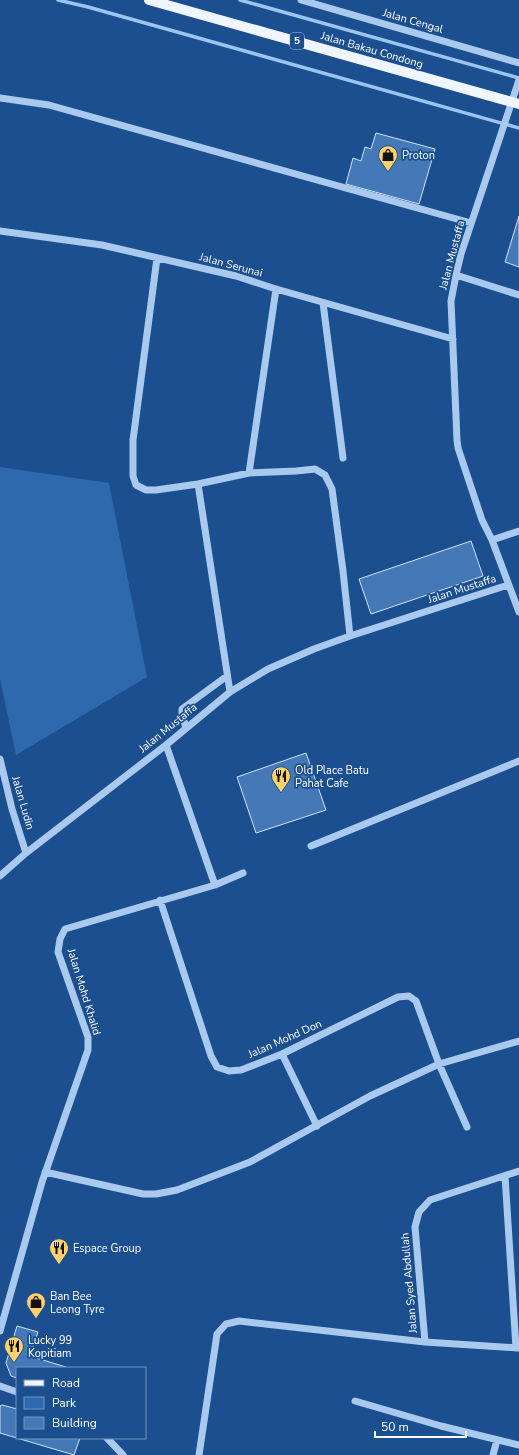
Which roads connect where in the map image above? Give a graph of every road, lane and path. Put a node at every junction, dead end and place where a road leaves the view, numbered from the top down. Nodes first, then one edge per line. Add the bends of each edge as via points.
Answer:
1 (149, 0) edge
2 (301, 0) edge
3 (519, 62) edge
4 (519, 80) edge
5 (0, 98) edge
6 (515, 103) edge
7 (471, 223) junction
8 (0, 232) edge
9 (157, 258) junction
10 (456, 275) junction
11 (276, 289) junction
12 (519, 295) edge
13 (323, 302) junction
14 (453, 339) junction
15 (343, 458) dead end
16 (249, 473) junction
17 (198, 484) junction
18 (519, 531) edge
19 (492, 540) junction
20 (508, 585) junction
21 (519, 612) edge
22 (350, 636) junction
23 (227, 676) junction
24 (230, 692) junction
25 (186, 728) junction
26 (166, 745) junction
27 (0, 759) edge
28 (519, 761) edge
29 (312, 846) dead end
30 (26, 853) junction
31 (243, 873) dead end
32 (0, 876) edge
33 (215, 885) junction
34 (160, 900) junction
35 (519, 1041) edge
36 (282, 1054) junction
37 (439, 1064) junction
38 (317, 1126) junction
39 (467, 1127) dead end
40 (519, 1171) edge
41 (45, 1172) junction
42 (505, 1176) junction
43 (0, 1332) edge
44 (425, 1342) junction
45 (518, 1348) edge
46 (0, 1386) edge
47 (16, 1392) edge
48 (355, 1401) dead end
49 (108, 1439) edge
50 (497, 1440) junction
51 (519, 1445) edge
52 (123, 1455) edge
53 (198, 1455) edge
54 (492, 1455) edge

1 - 6 main road, Jalan Bakau Condong / 5
2 - 3 street, Jalan Cengal
4 - 6 street, Jalan Mustaffa
5 - 7 street via 49,105
6 - 7 street, Jalan Mustaffa via 504,123
7 - 10 street, Jalan Mustaffa
8 - 9 street, Jalan Serunai via 102,245
9 - 11 street, Jalan Serunai via 236,276
9 - 17 street via 133,440 133,476 136,485 146,490
10 - 12 street
10 - 14 street, Jalan Mustaffa via 452,301
11 - 13 street, Jalan Serunai
11 - 16 street
13 - 14 street, Jalan Serunai
13 - 15 street
14 - 19 street, Jalan Mustaffa via 458,448 482,520
16 - 17 street
16 - 22 street via 315,468 325,475 332,489
17 - 23 street
18 - 19 street
19 - 20 street, Jalan Mustaffa
20 - 21 street
20 - 22 street, Jalan Mustaffa
22 - 24 street, Jalan Mustaffa via 268,669
23 - 24 street
23 - 25 street via 182,709
24 - 25 street, Jalan Mustaffa
25 - 26 street, Jalan Mustaffa
26 - 30 street, Jalan Mustaffa
26 - 33 street
27 - 30 street, Jalan Ludin
28 - 29 street
30 - 32 street, Jalan Mustaffa
31 - 33 street, Jalan Mohd Khalid
33 - 34 street, Jalan Mohd Khalid
34 - 36 street, Jalan Mohd Don via 210,1056 217,1067 229,1071 241,1070
34 - 41 street, Jalan Mohd Khalid via 65,929 60,939 58,952 88,1037 88,1050
35 - 37 street
36 - 37 street, Jalan Mohd Don via 398,997 409,996 416,1002
36 - 38 street
37 - 38 street via 370,1096
37 - 39 street, Jalan Mohd Don
38 - 41 street via 250,1162 177,1190 156,1194 143,1194
40 - 42 street, Jalan Syed Abdullah
41 - 43 street, Jalan Mohd Khalid
42 - 44 street, Jalan Syed Abdullah via 430,1200 419,1212 415,1227
42 - 45 street
44 - 45 street
44 - 53 street via 239,1321 226,1324 217,1334
46 - 47 street
48 - 50 street
49 - 52 street
50 - 51 street
50 - 54 street

